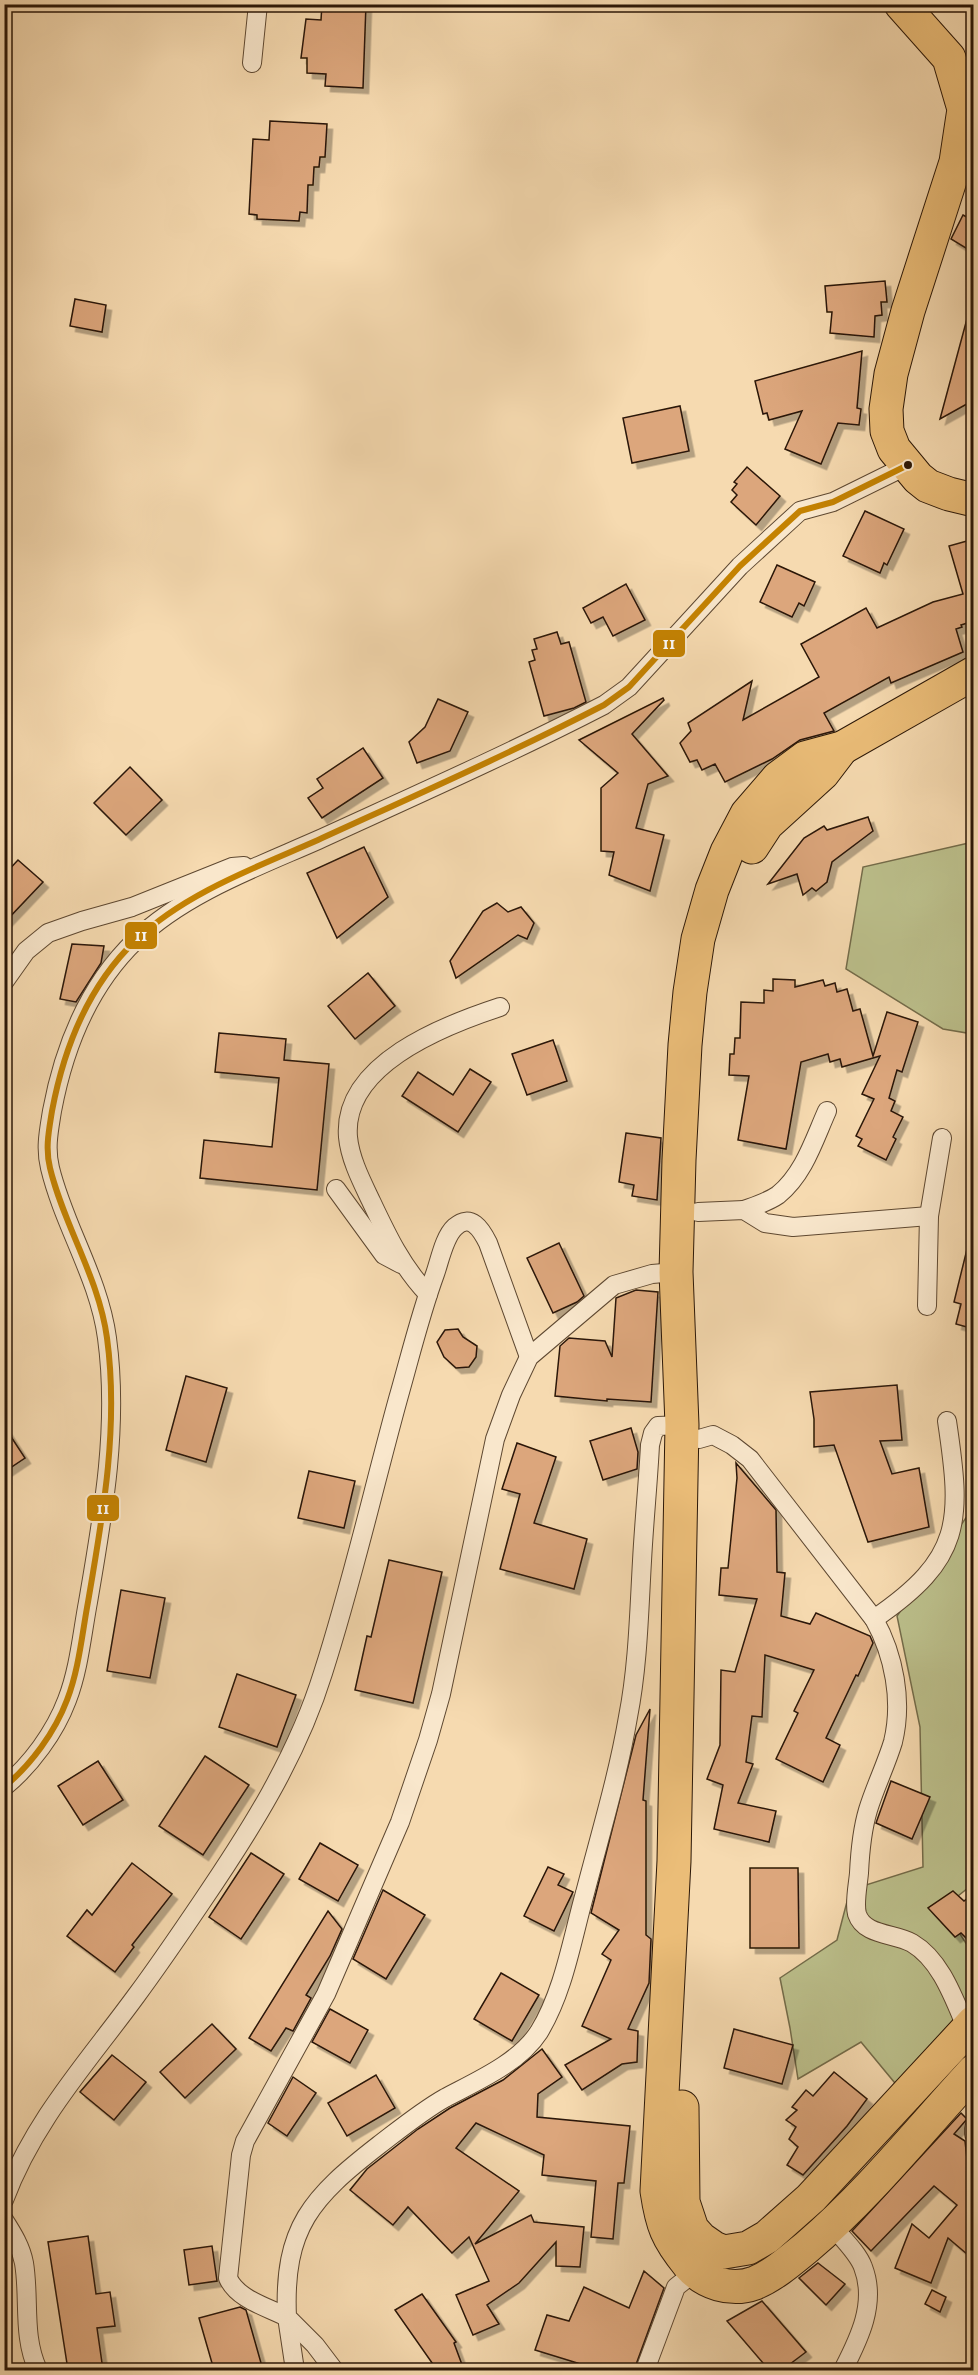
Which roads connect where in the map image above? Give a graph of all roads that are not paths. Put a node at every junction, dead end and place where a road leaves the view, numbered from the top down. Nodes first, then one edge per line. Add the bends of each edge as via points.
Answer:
1 (258, 4) edge
2 (901, 4) edge
3 (252, 63) dead end
4 (908, 465) junction
5 (974, 500) edge
6 (974, 673) edge
7 (842, 748) junction
8 (251, 869) junction
9 (4, 982) edge
10 (500, 1007) dead end
11 (827, 1111) dead end
12 (942, 1138) dead end
13 (336, 1189) dead end
14 (744, 1210) junction
15 (698, 1212) junction
16 (929, 1216) junction
17 (403, 1264) junction
18 (676, 1272) junction
19 (428, 1294) junction
20 (927, 1306) dead end
21 (528, 1357) junction
22 (947, 1422) dead end
23 (691, 1432) junction
24 (874, 1619) junction
25 (4, 1787) edge
26 (970, 2026) edge
27 (974, 2071) edge
28 (974, 2128) edge
29 (974, 2134) edge
30 (4, 2200) edge
31 (4, 2220) edge
32 (832, 2226) junction
33 (695, 2272) junction
34 (287, 2317) junction
35 (38, 2370) edge
36 (295, 2370) edge
37 (334, 2370) edge
38 (645, 2370) edge
39 (843, 2370) edge

1 - 3 street
2 - 4 highway via 949,58 964,109 956,162 891,374 887,431 894,449
4 - 5 highway via 928,486
4 - 8 street via 834,502 800,511 740,566 629,687 604,705
6 - 7 highway
7 - 15 highway via 823,773 767,824 740,867 721,912 703,997
7 - 18 highway via 805,758 778,778 747,814 712,890 698,939 686,1034
8 - 9 street via 232,867 132,907 60,927 26,951
8 - 25 street via 189,900 137,939 114,964 90,998 58,1080 47,1146 58,1193 100,1304 107,1336 111,1411 107,1487 68,1699 44,1744
10 - 17 street via 464,1018 406,1048 362,1087 353,1105 348,1137 352,1155
11 - 14 street via 795,1176 778,1195
12 - 16 street
13 - 17 street via 384,1256
14 - 15 street
14 - 16 street via 765,1222 793,1227
15 - 23 highway
16 - 20 street
17 - 19 street
18 - 21 street via 614,1285
18 - 23 highway
19 - 21 street via 451,1232 467,1221 475,1223 499,1270
19 - 30 street via 331,1649 303,1731 278,1781 216,1880 44,2118 26,2148
21 - 34 street via 495,1438 441,1694 400,1822 326,1994 250,2130 241,2155 228,2278 238,2293
22 - 24 street via 956,1498 953,1527 944,1551 923,1580
23 - 24 street via 713,1436 750,1459
23 - 26 highway via 682,2099 683,2202 692,2229 724,2252 748,2248 767,2237 811,2198
23 - 33 highway via 657,2191 664,2229
23 - 34 street via 658,1426 650,1445 639,1627 629,1715 573,1936 549,2013 524,2049 399,2130 321,2195 299,2231 289,2257
24 - 26 street via 889,1650 897,1713 892,1742 867,1813 857,1914 874,1932 902,1938 923,1952 950,1987
27 - 32 highway
28 - 29 street
31 - 35 street via 24,2263 28,2341
32 - 33 highway via 787,2264 752,2284 712,2283
32 - 39 street via 863,2266 868,2293 859,2340
33 - 38 street via 676,2287
34 - 36 street
34 - 37 street

